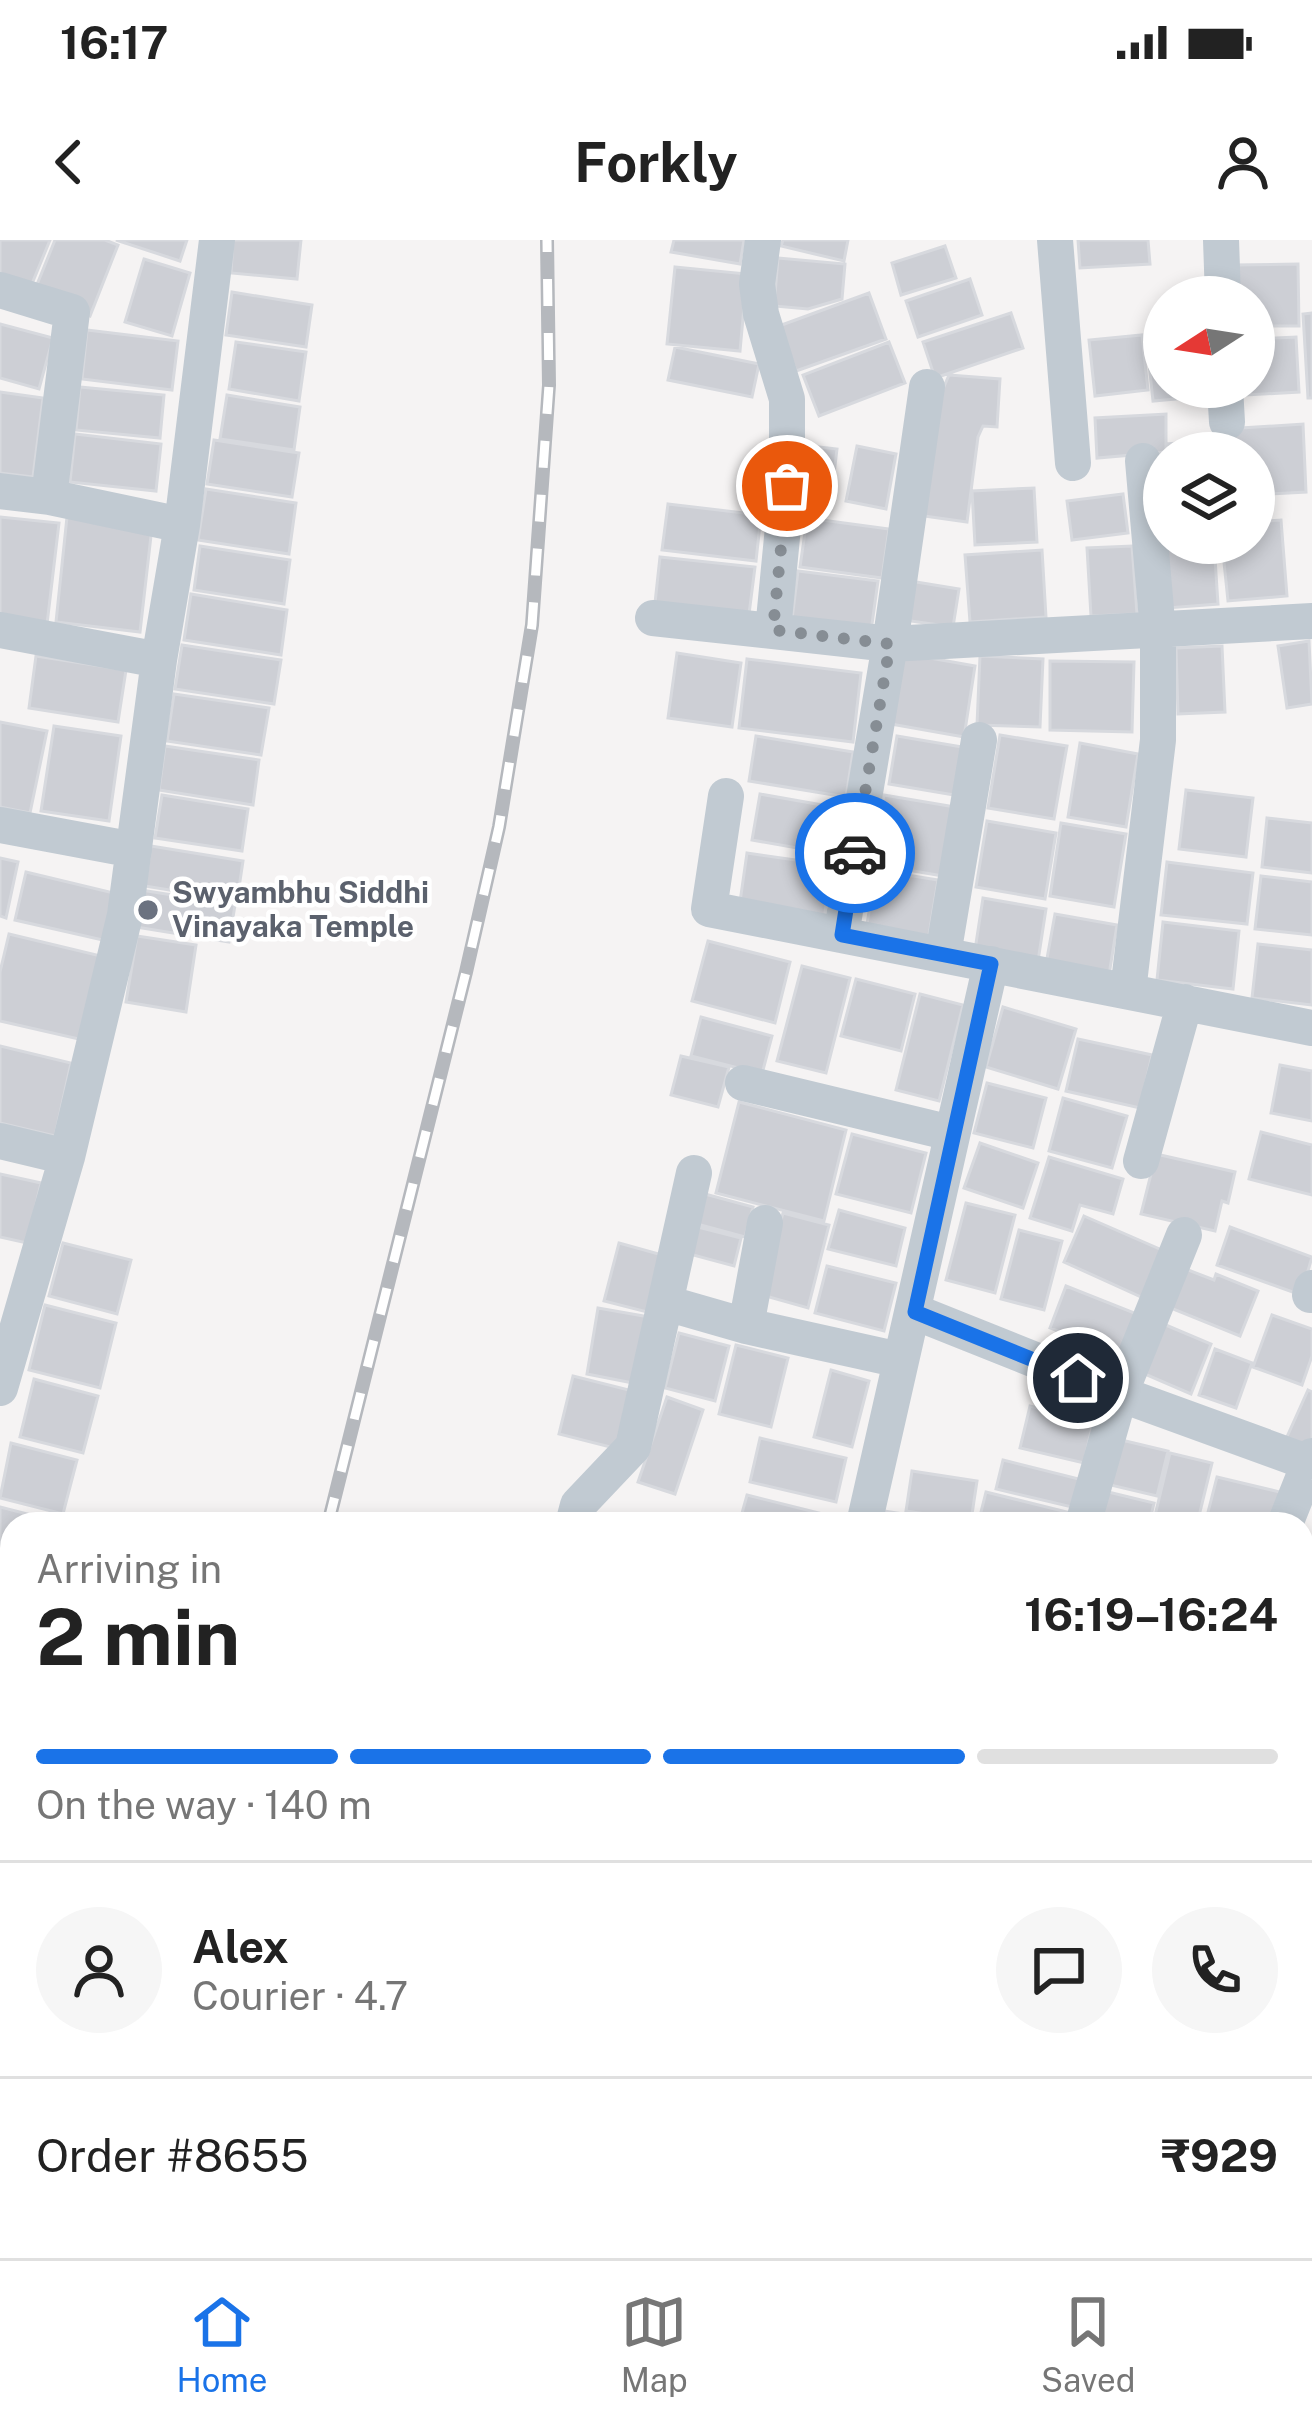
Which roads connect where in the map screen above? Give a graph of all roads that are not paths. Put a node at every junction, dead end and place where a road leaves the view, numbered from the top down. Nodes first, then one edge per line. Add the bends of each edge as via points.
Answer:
1 (217, 240) edge
2 (763, 240) edge
3 (1054, 240) edge
4 (1221, 240) edge
5 (1222, 276) edge
6 (0, 290) edge
7 (927, 387) dead end
8 (1073, 463) dead end
9 (0, 491) edge
10 (49, 497) junction
11 (182, 525) junction
12 (1152, 564) edge
13 (653, 618) dead end
14 (1312, 621) edge
15 (0, 630) edge
16 (773, 630) junction
17 (1158, 632) junction
18 (890, 644) junction
19 (159, 660) junction
20 (980, 740) dead end
21 (726, 796) dead end
22 (0, 825) edge
23 (134, 850) junction
24 (842, 935) junction
25 (943, 955) junction
26 (991, 964) junction
27 (1128, 992) junction
28 (1185, 1003) junction
29 (1312, 1028) edge
30 (743, 1083) dead end
31 (951, 1133) junction
32 (0, 1142) edge
33 (67, 1157) junction
34 (1141, 1161) dead end
35 (694, 1173) dead end
36 (765, 1223) dead end
37 (1184, 1235) dead end
38 (666, 1303) junction
39 (915, 1312) junction
40 (746, 1326) junction
41 (900, 1360) junction
42 (0, 1388) edge
43 (1120, 1394) junction
44 (1309, 1459) edge
45 (576, 1512) edge
46 (867, 1512) edge
47 (1086, 1512) edge
48 (1289, 1512) edge

1 - 11 street
2 - 16 street via 761,314 787,399
3 - 8 street
4 - 5 street
6 - 10 street via 72,312
7 - 18 street
9 - 10 street
10 - 11 street
11 - 19 street
12 - 17 street
13 - 16 street
14 - 17 street
15 - 19 street
16 - 18 street
17 - 18 street
17 - 27 street via 1156,761
18 - 24 street
19 - 23 street
20 - 25 street
21 - 24 street via 709,909
22 - 23 street
23 - 33 street
24 - 25 street
25 - 26 street
26 - 27 street
26 - 31 street
27 - 28 street
28 - 29 street
28 - 34 street
30 - 31 street
31 - 39 street
32 - 33 street
33 - 42 street
35 - 38 street
36 - 40 street
37 - 43 street
38 - 40 street
38 - 45 street via 633,1448
39 - 41 street
39 - 43 street
40 - 41 street
41 - 46 street
43 - 44 street
43 - 47 street
44 - 48 street

